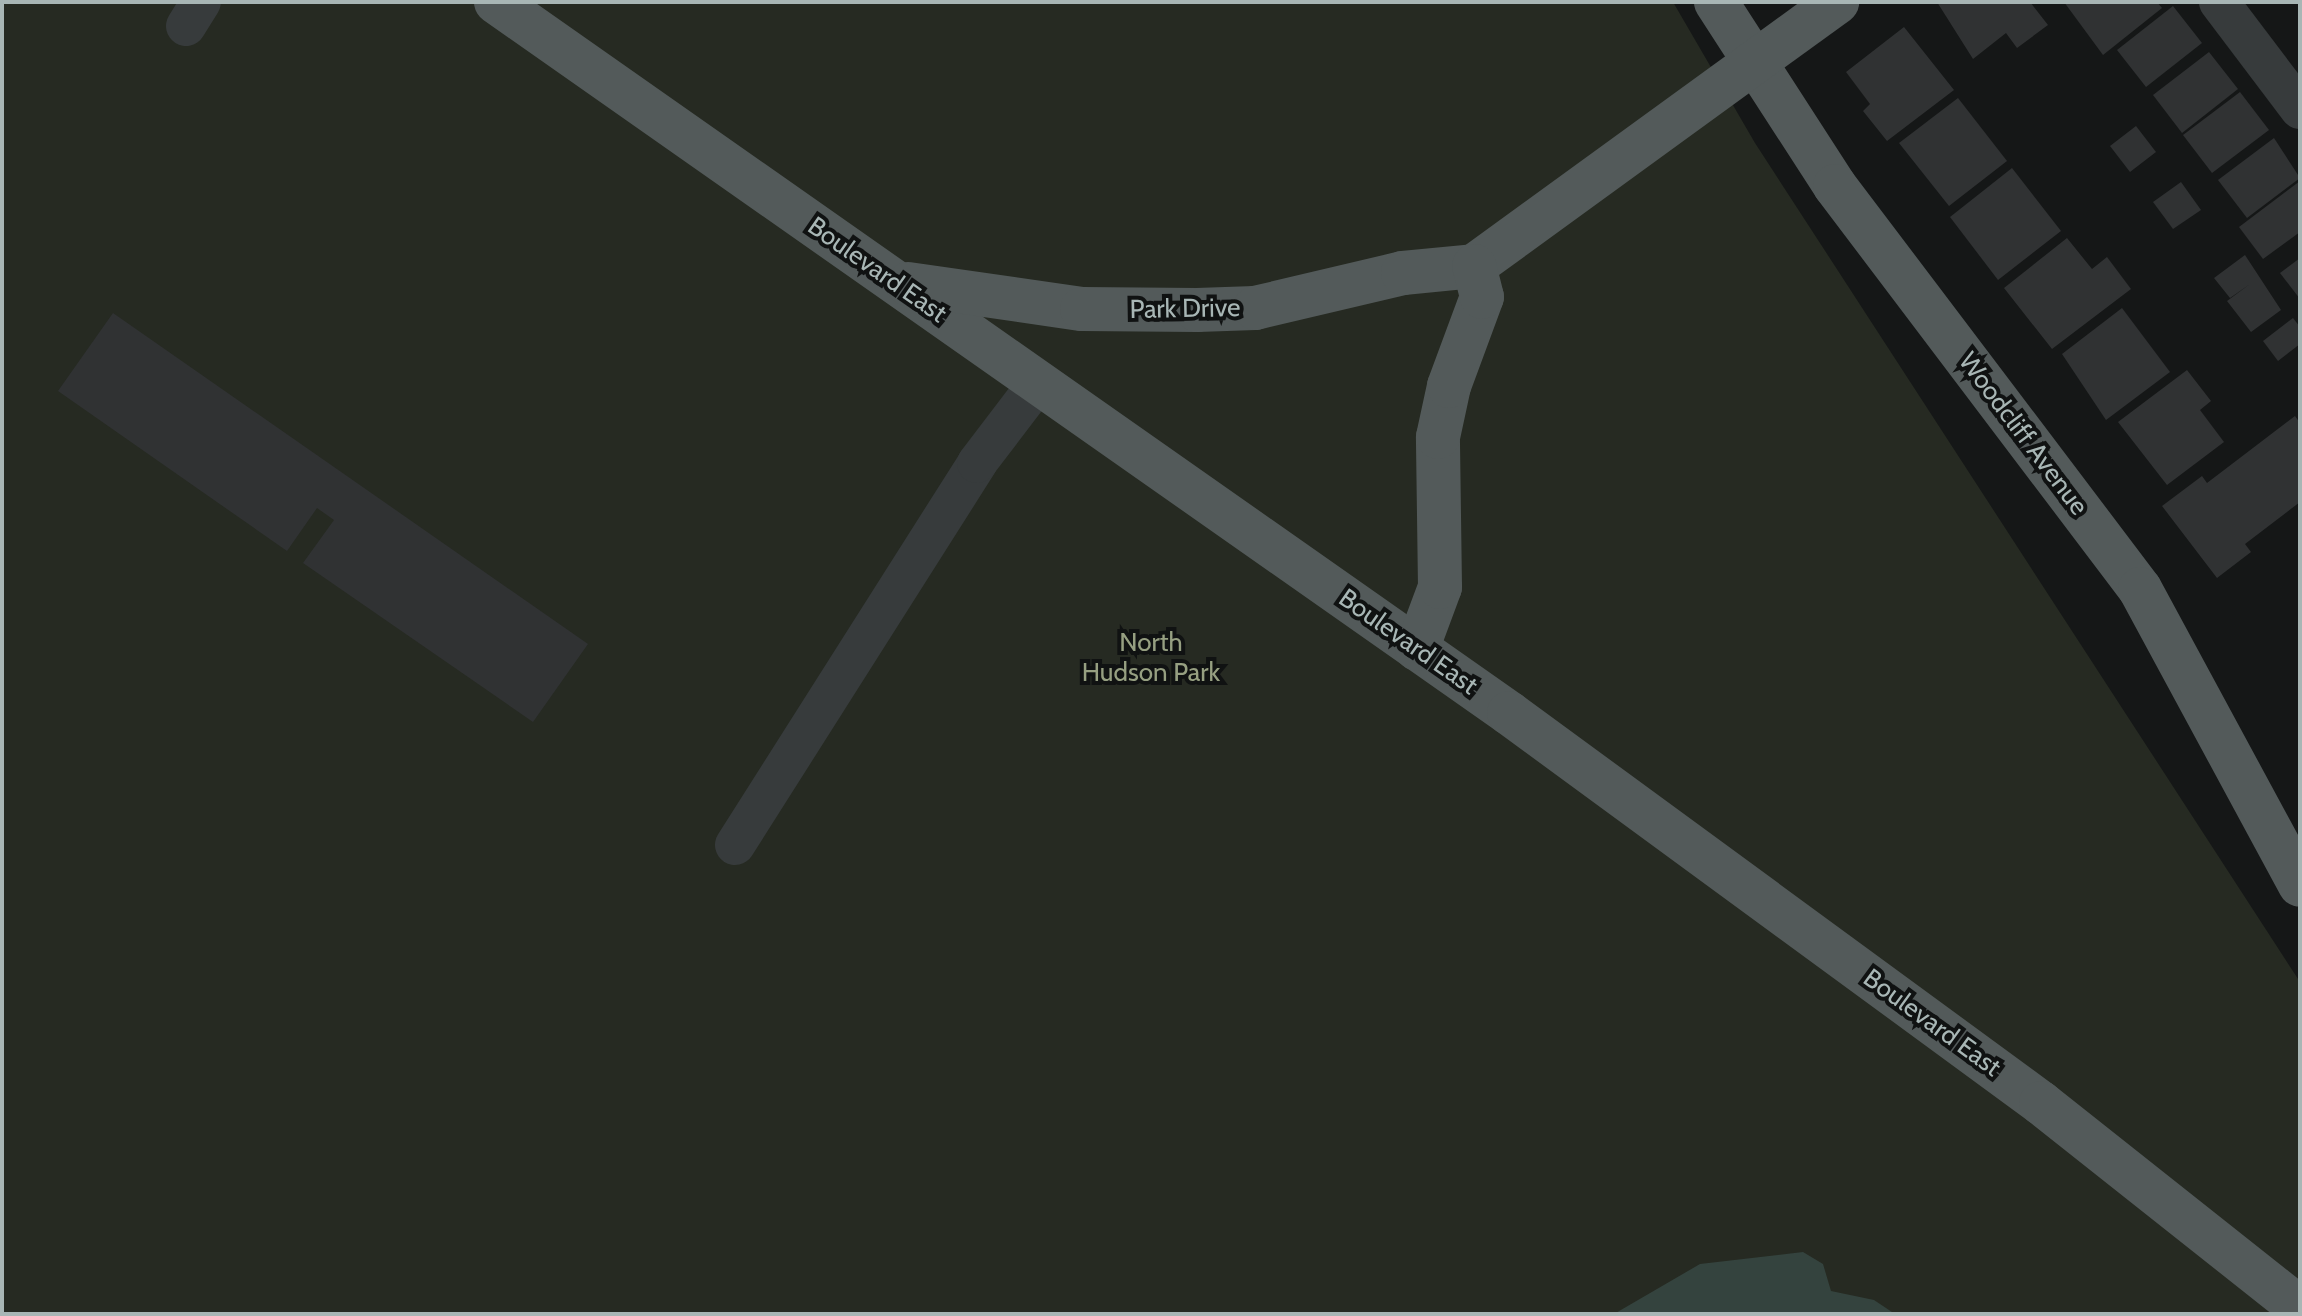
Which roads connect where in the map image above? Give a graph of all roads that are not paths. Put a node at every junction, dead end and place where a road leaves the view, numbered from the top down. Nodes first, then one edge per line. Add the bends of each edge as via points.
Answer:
1 (496, 2) edge
2 (1716, 2) edge
3 (2219, 2) edge
4 (1834, 3) edge
5 (1755, 65) junction
6 (2300, 109) edge
7 (1474, 266) junction
8 (893, 281) junction
9 (1038, 383) junction
10 (1417, 649) junction
11 (735, 845) dead end
12 (2300, 885) edge
13 (2300, 1308) edge

1 - 8 main road, Boulevard East
2 - 5 main road, Woodcliff Avenue
3 - 6 street
4 - 5 main road, Park Drive
5 - 7 main road, Park Drive
5 - 12 main road, Woodcliff Avenue via 1835,186 2140,589
7 - 8 main road, Park Drive via 1403,273 1255,308 1197,310 1082,309
7 - 10 main road via 1482,297 1449,386 1438,437 1440,587
8 - 9 main road, Boulevard East
9 - 10 main road, Boulevard East
9 - 11 street via 977,463
10 - 13 main road, Boulevard East via 2041,1103

